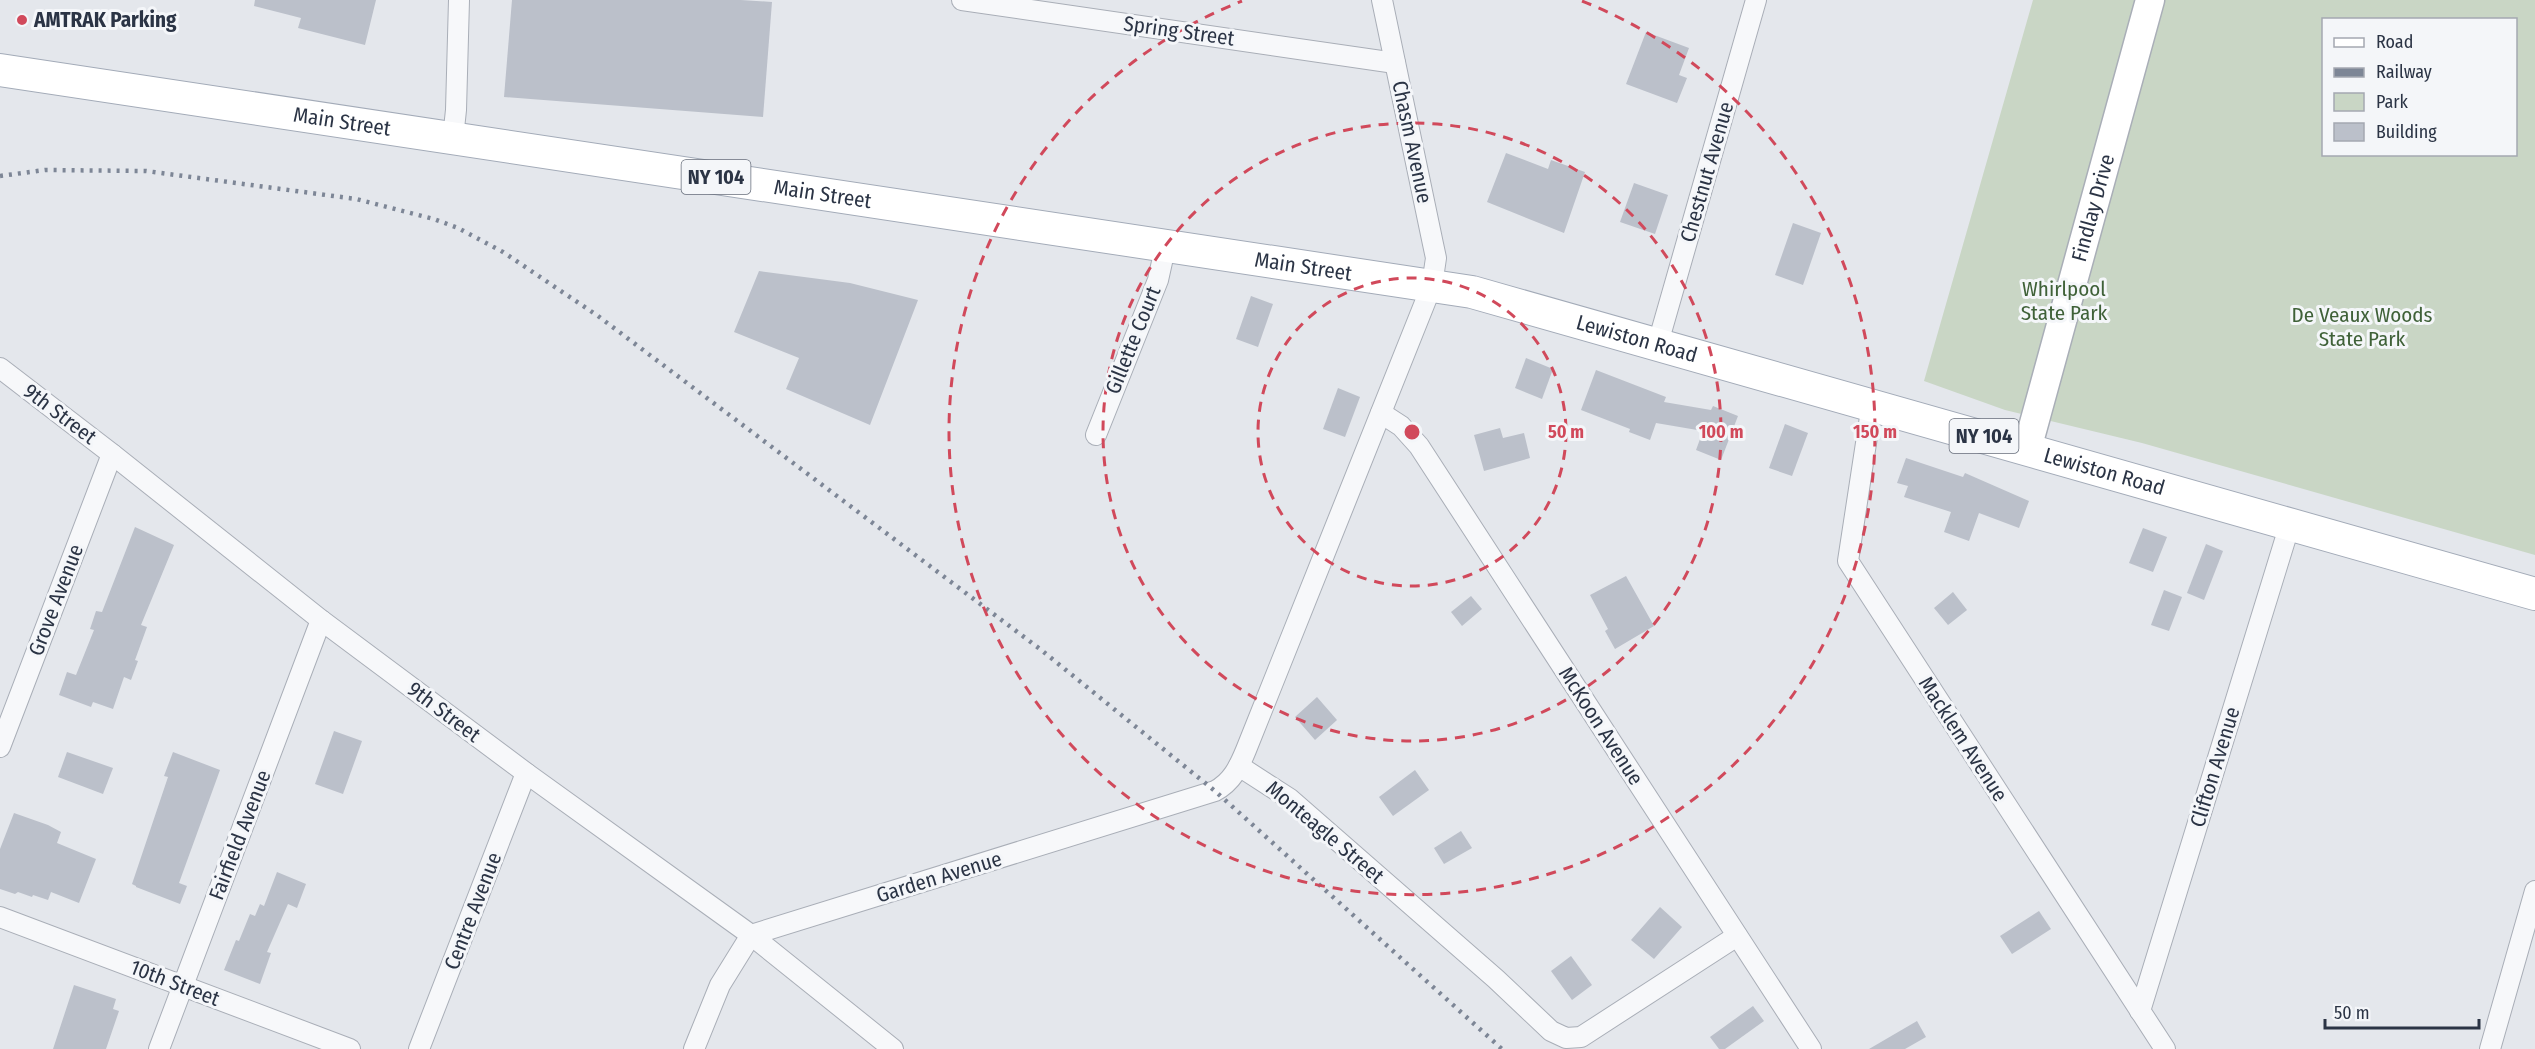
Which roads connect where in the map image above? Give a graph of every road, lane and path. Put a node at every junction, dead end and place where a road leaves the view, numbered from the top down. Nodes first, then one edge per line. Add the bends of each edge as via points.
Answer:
1 (459, 0) edge
2 (962, 0) edge
3 (1382, 0) edge
4 (1756, 0) edge
5 (2150, 0) edge
6 (1395, 63) junction
7 (0, 70) edge
8 (453, 138) junction
9 (1166, 244) junction
10 (1432, 285) junction
11 (1658, 343) junction
12 (0, 368) edge
13 (1872, 404) junction
14 (1381, 413) junction
15 (1096, 435) dead end
16 (2027, 449) junction
17 (112, 454) junction
18 (2290, 524) junction
19 (2535, 594) edge
20 (321, 620) junction
21 (0, 747) edge
22 (1239, 766) junction
23 (526, 774) junction
24 (2535, 891) edge
25 (0, 917) edge
26 (2530, 927) edge
27 (751, 935) junction
28 (1737, 936) junction
29 (182, 986) junction
30 (2140, 1011) junction
31 (159, 1049) edge
32 (350, 1049) edge
33 (419, 1049) edge
34 (694, 1049) edge
35 (892, 1049) edge
36 (1811, 1049) edge
37 (2165, 1049) edge
38 (2490, 1049) edge

1 - 8 street
2 - 6 street, Spring Street
3 - 6 street, Chasm Avenue
4 - 11 street, Chestnut Avenue
5 - 16 main road, Findlay Drive
6 - 10 street, Chasm Avenue via 1436,258
7 - 8 main road, Main Street / NY 104
8 - 9 main road, Main Street / NY 104
9 - 10 main road, Main Street / NY 104
9 - 15 street, Gillette Court via 1158,280
10 - 11 main road, Lewiston Road / NY 104 via 1519,304
10 - 14 street
11 - 13 main road, Lewiston Road / NY 104
12 - 17 street, 9th Street
13 - 16 main road, Lewiston Road / NY 104
13 - 30 street, Macklem Avenue via 1848,561
14 - 22 street
14 - 28 street, McKoon Avenue via 1401,426 1419,446
16 - 18 main road, Lewiston Road / NY 104
17 - 20 street, 9th Street
17 - 21 street, Grove Avenue
18 - 19 main road, Lewiston Road / NY 104
18 - 30 street, Clifton Avenue
20 - 23 street, 9th Street
20 - 29 street, Fairfield Avenue
22 - 27 street, Garden Avenue via 1229,782 1215,791
22 - 28 street, Monteagle Street via 1290,799 1551,1031 1566,1038 1581,1037
23 - 27 street, 9th Street
23 - 33 street, Centre Avenue
24 - 26 street
25 - 29 street, 10th Street
26 - 38 street
27 - 34 street via 720,984
27 - 35 street, 9th Street
28 - 36 street, McKoon Avenue
29 - 31 street, Fairfield Avenue
29 - 32 street, 10th Street
30 - 37 street, Macklem Avenue

